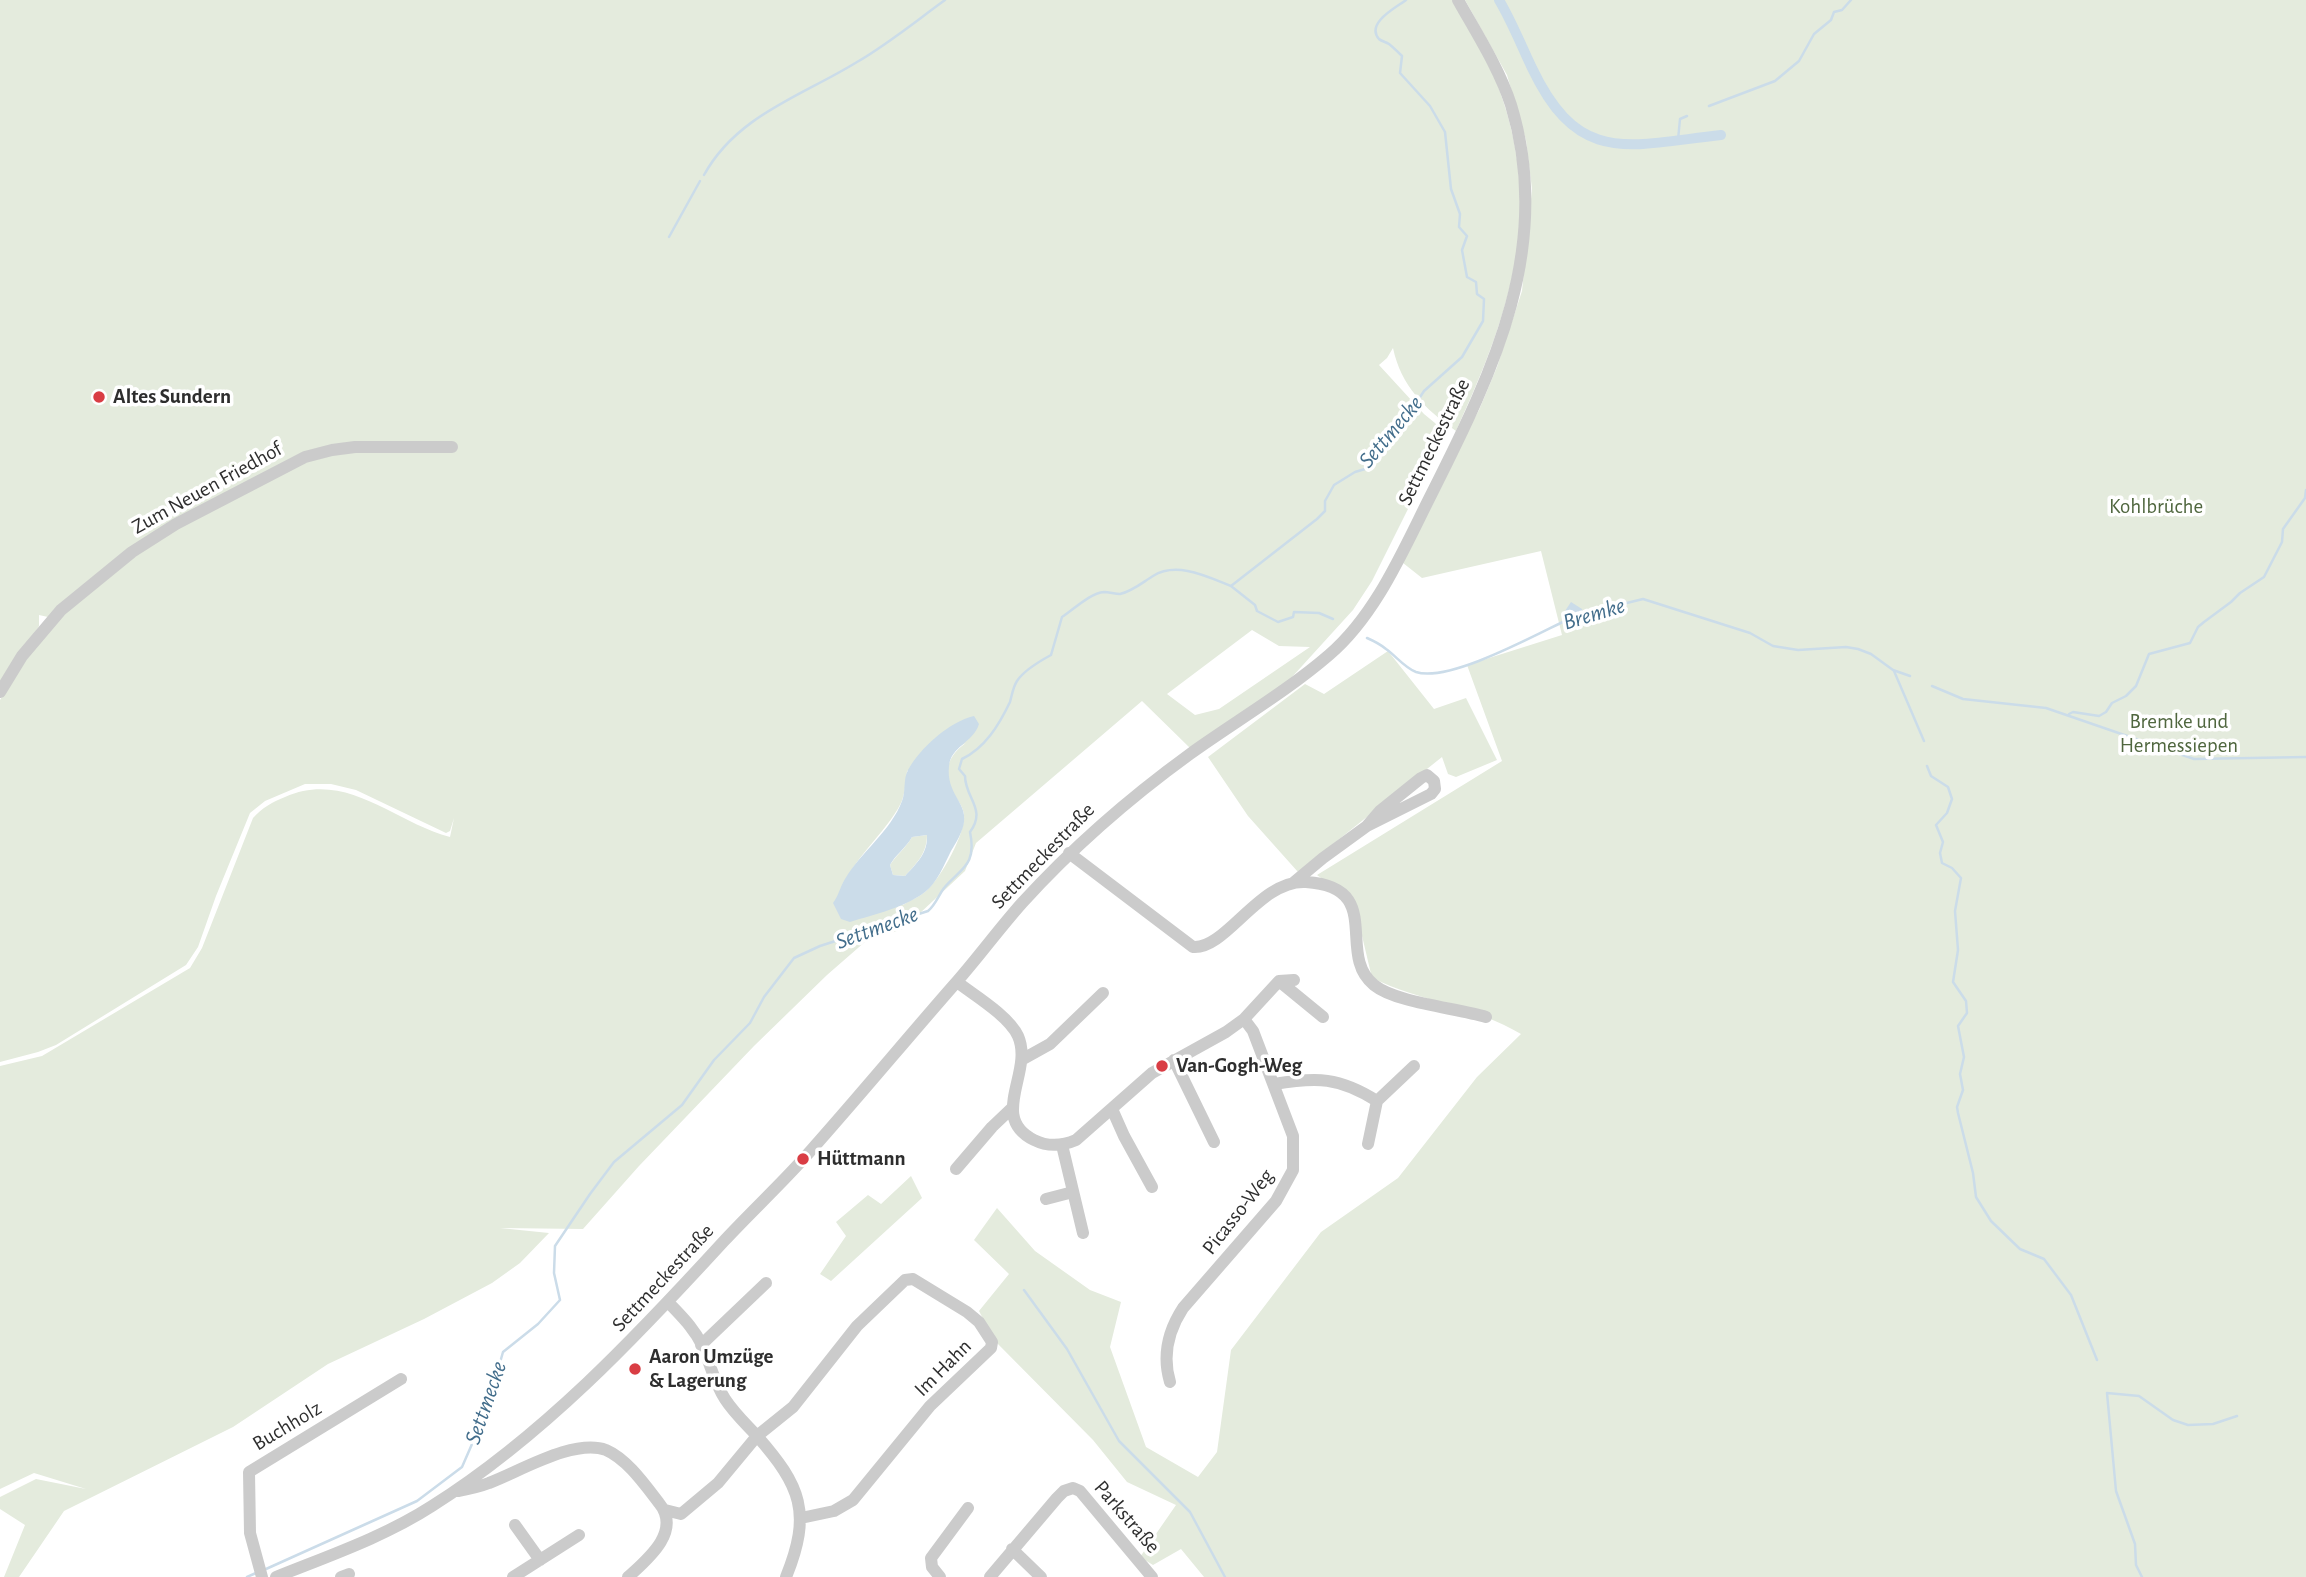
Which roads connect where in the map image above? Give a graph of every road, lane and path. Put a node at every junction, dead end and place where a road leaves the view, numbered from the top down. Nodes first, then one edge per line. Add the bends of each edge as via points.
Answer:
1 (1458, 0) edge
2 (452, 447) dead end
3 (0, 692) edge
4 (1367, 826) junction
5 (1069, 853) junction
6 (1293, 884) junction
7 (1294, 980) dead end
8 (1279, 981) junction
9 (957, 982) junction
10 (1102, 993) dead end
11 (1323, 1017) dead end
12 (1486, 1017) dead end
13 (1244, 1019) junction
14 (1023, 1059) junction
15 (1174, 1060) junction
16 (1415, 1066) dead end
17 (1274, 1084) junction
18 (1377, 1101) junction
19 (1012, 1108) junction
20 (1112, 1109) junction
21 (1214, 1142) dead end
22 (1368, 1144) dead end
23 (1062, 1145) junction
24 (956, 1169) dead end
25 (1153, 1187) dead end
26 (1073, 1192) junction
27 (1046, 1199) dead end
28 (1083, 1233) dead end
29 (766, 1283) dead end
30 (668, 1303) junction
31 (702, 1345) junction
32 (401, 1379) dead end
33 (1170, 1382) dead end
34 (757, 1436) junction
35 (453, 1492) junction
36 (968, 1507) dead end
37 (665, 1510) junction
38 (801, 1518) junction
39 (514, 1525) dead end
40 (579, 1535) dead end
41 (1012, 1549) junction
42 (540, 1560) junction
43 (262, 1577) edge
44 (276, 1577) edge
45 (513, 1577) edge
46 (628, 1577) edge
47 (786, 1577) edge
48 (940, 1577) edge
49 (990, 1577) edge
50 (1041, 1577) edge
51 (1152, 1577) edge

1 - 5 street, Settmeckestraße via 1510,104 1527,196 1517,284 1475,405 1398,559 1353,630 1284,689 1129,800
2 - 3 street, Zum Neuen Friedhof via 355,447 305,457 176,524 132,552 61,610 22,656
4 - 4 street via 1421,778 1427,775 1434,781 1431,794
4 - 6 street
5 - 6 street via 1193,947 1207,945 1257,902
5 - 9 street, Settmeckestraße
6 - 12 street via 1323,884 1349,901 1360,963 1373,984 1391,994
7 - 8 street
8 - 11 street
8 - 13 street
9 - 14 street via 1013,1027
9 - 30 street, Settmeckestraße via 803,1159
10 - 14 street via 1050,1044
13 - 15 street
13 - 17 street, Picasso-Weg
14 - 19 street
15 - 20 street
15 - 21 street
16 - 18 street
17 - 18 street via 1330,1080 1350,1085
17 - 33 street, Picasso-Weg via 1293,1136 1293,1170 1276,1202 1174,1323 1166,1352
18 - 22 street
19 - 23 street via 1016,1122 1031,1139
19 - 24 street
20 - 23 street via 1076,1140
20 - 25 street
23 - 26 street
26 - 27 street
26 - 28 street
29 - 31 street
30 - 31 street
30 - 35 street, Settmeckestraße via 561,1405
31 - 34 street via 722,1395
32 - 43 street, Buchholz via 249,1472 250,1533
34 - 37 street via 718,1483 681,1514
34 - 38 street via 793,1483
34 - 38 street, Im Hahn via 793,1407 857,1326 909,1278 967,1312 992,1342 930,1406 856,1498 834,1511
35 - 37 street via 591,1447 622,1461
35 - 44 street, Settmeckestraße via 406,1521
36 - 48 street via 931,1558
37 - 46 street via 663,1541
38 - 47 street
39 - 42 street
40 - 42 street
41 - 49 street, Parkstraße
41 - 50 street
41 - 51 street, Parkstraße via 1057,1498 1073,1488
42 - 45 street

